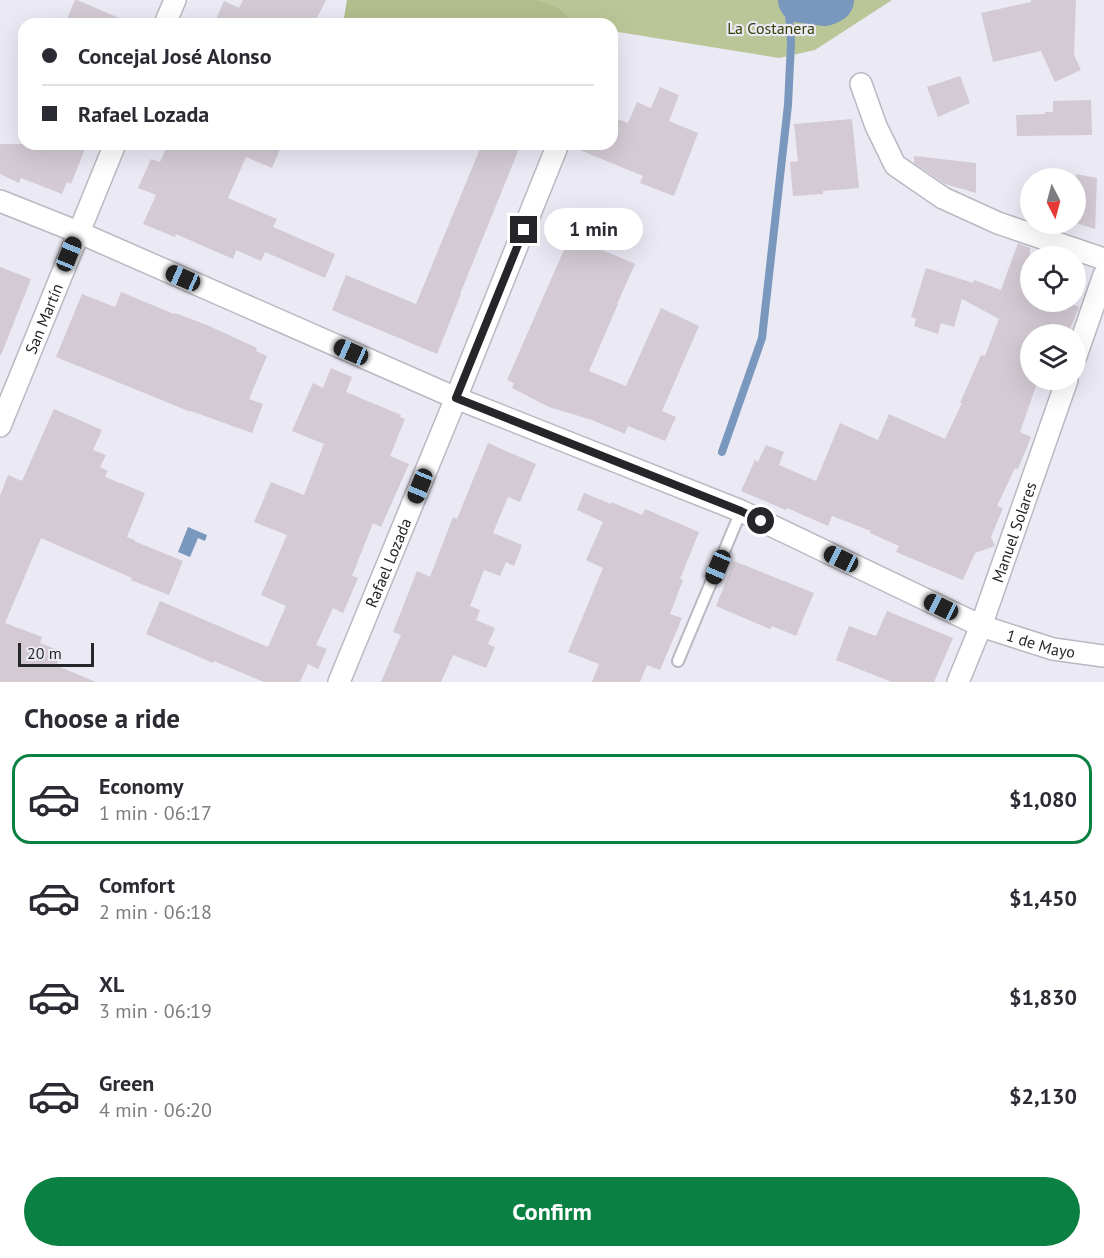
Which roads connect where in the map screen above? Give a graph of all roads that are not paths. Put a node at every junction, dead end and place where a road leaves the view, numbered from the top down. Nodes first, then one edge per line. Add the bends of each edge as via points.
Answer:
1 (175, 0) edge
2 (168, 18) edge
3 (861, 84) dead end
4 (112, 150) edge
5 (556, 150) edge
6 (0, 201) edge
7 (78, 232) junction
8 (1104, 259) edge
9 (1104, 275) edge
10 (1086, 327) edge
11 (1064, 390) edge
12 (456, 398) junction
13 (0, 426) edge
14 (741, 511) junction
15 (981, 626) junction
16 (1104, 656) edge
17 (678, 662) dead end
18 (339, 682) edge
19 (958, 682) edge

1 - 2 street
3 - 8 street via 895,165 943,198 998,223
4 - 7 street, San Martín
5 - 12 street, Rafael Lozada
6 - 7 street, 1 de Mayo
7 - 12 street, 1 de Mayo
7 - 13 street, San Martín
9 - 10 street
11 - 15 street, Manuel Solares
12 - 14 street, 1 de Mayo
12 - 18 street, Rafael Lozada
14 - 15 street, 1 de Mayo
14 - 17 lane
15 - 16 street, 1 de Mayo via 1053,649
15 - 19 street, Manuel Solares

